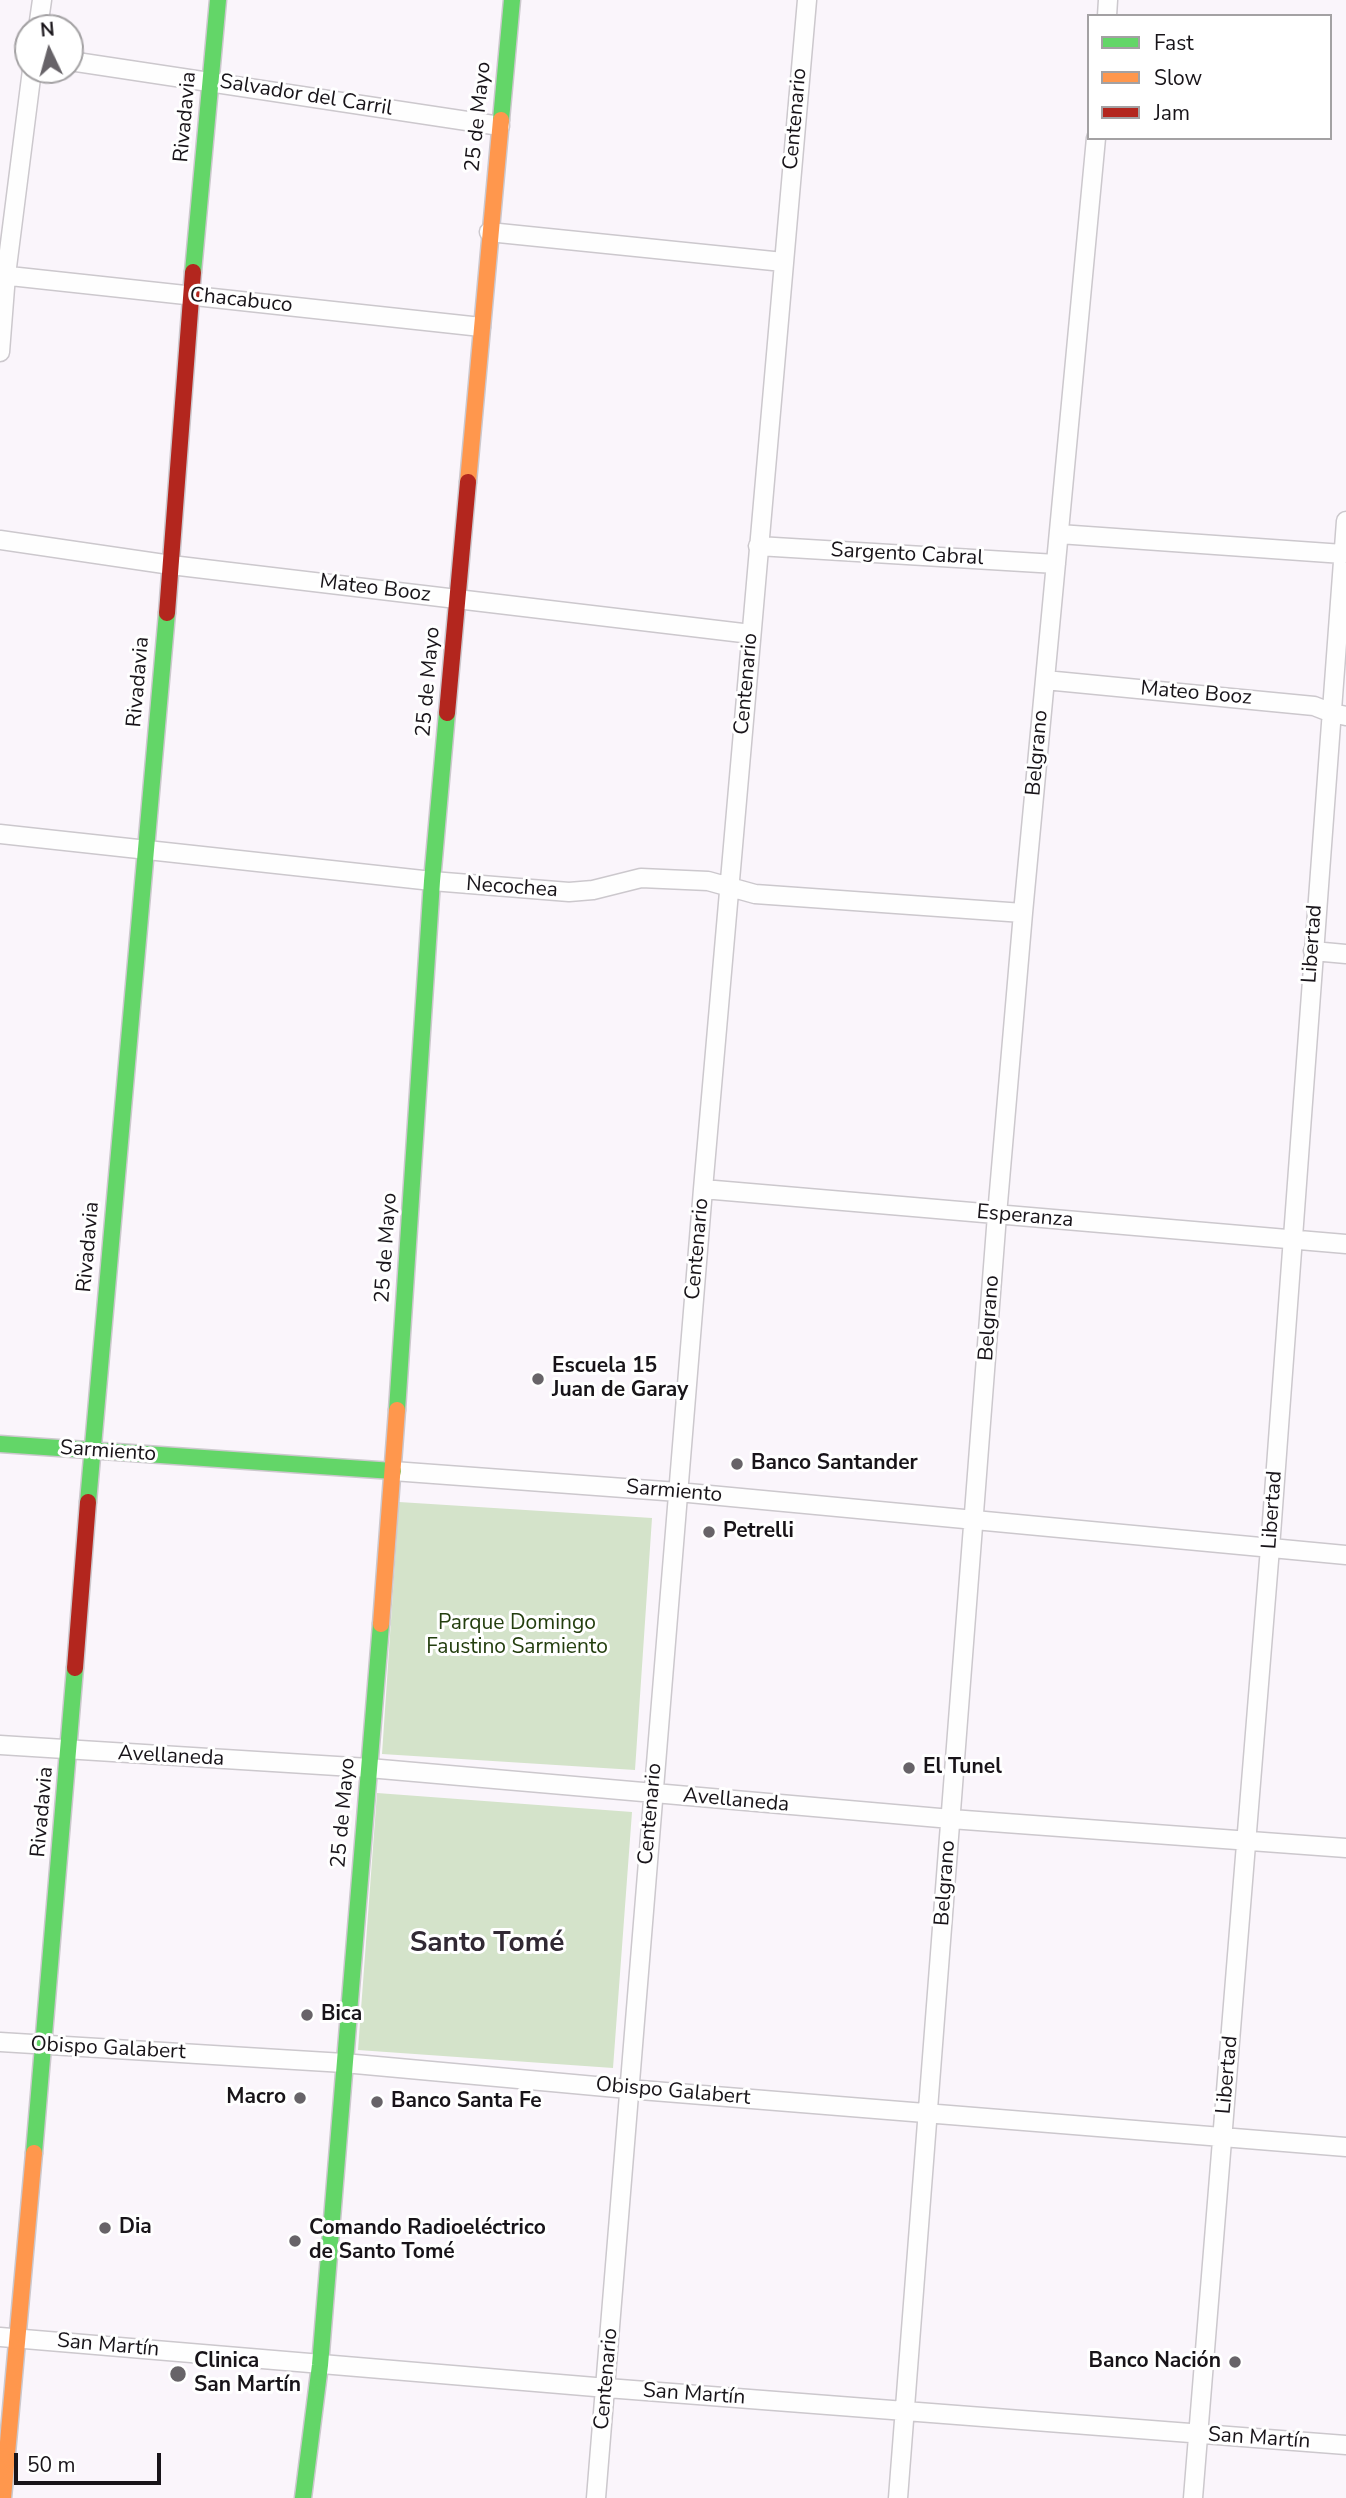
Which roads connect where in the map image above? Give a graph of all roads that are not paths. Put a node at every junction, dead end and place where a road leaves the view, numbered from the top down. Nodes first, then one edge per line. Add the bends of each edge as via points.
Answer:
1 (218, 0) edge
2 (512, 0) edge
3 (807, 0) edge
4 (84, 63) edge
5 (211, 82) junction
6 (30, 84) edge
7 (500, 126) junction
8 (1096, 140) edge
9 (489, 232) junction
10 (783, 262) junction
11 (3, 275) edge
12 (191, 295) junction
13 (481, 327) junction
14 (0, 352) edge
15 (1346, 522) edge
16 (1059, 534) junction
17 (0, 540) edge
18 (758, 546) junction
19 (1343, 554) junction
20 (1056, 564) junction
21 (171, 565) junction
22 (457, 599) junction
23 (751, 634) junction
24 (1045, 680) junction
25 (1339, 715) edge
26 (0, 834) edge
27 (146, 850) junction
28 (432, 881) junction
29 (730, 888) junction
30 (1023, 913) junction
31 (1313, 951) junction
32 (1346, 954) edge
33 (704, 1189) junction
34 (997, 1215) junction
35 (1292, 1240) junction
36 (1346, 1244) edge
37 (0, 1444) edge
38 (92, 1451) junction
39 (393, 1471) junction
40 (678, 1492) junction
41 (974, 1521) junction
42 (1270, 1548) junction
43 (1346, 1555) edge
44 (0, 1745) edge
45 (69, 1751) junction
46 (369, 1768) junction
47 (653, 1794) junction
48 (951, 1819) junction
49 (1247, 1840) junction
50 (1346, 1848) edge
51 (0, 2042) edge
52 (43, 2045) junction
53 (344, 2063) junction
54 (628, 2089) junction
55 (929, 2112) junction
56 (1223, 2136) junction
57 (1346, 2147) edge
58 (9, 2337) edge
59 (320, 2365) junction
60 (607, 2388) junction
61 (906, 2410) junction
62 (1198, 2434) junction
63 (1346, 2445) edge
64 (3, 2498) edge
65 (303, 2498) edge
66 (597, 2498) edge
67 (898, 2498) edge
68 (1193, 2498) edge

1 - 5 main road, Rivadavia
2 - 7 main road, 25 de Mayo
3 - 10 street, Centenario
4 - 5 street, Salvador del Carril
5 - 7 street, Salvador del Carril
5 - 12 main road, Rivadavia
6 - 11 street
7 - 9 main road, 25 de Mayo
8 - 16 street, Belgrano
9 - 10 street
9 - 13 main road, 25 de Mayo
10 - 18 street, Centenario
11 - 12 street, Chacabuco
11 - 14 street
12 - 13 street, Chacabuco
12 - 21 main road, Rivadavia
13 - 22 main road, 25 de Mayo
15 - 19 street, Libertad
16 - 19 street
16 - 20 street, Belgrano
17 - 21 street, Mateo Booz
18 - 20 street, Sargento Cabral
18 - 23 street, Centenario
19 - 25 street, Libertad
20 - 24 street, Belgrano
21 - 22 street, Mateo Booz
21 - 27 main road, Rivadavia
22 - 23 street, Mateo Booz
22 - 28 main road, 25 de Mayo
23 - 29 street, Centenario
24 - 25 street, Mateo Booz via 1314,706
24 - 30 street, Belgrano
25 - 31 street, Libertad
26 - 27 street, Necochea
27 - 28 street, Necochea
27 - 38 main road, Rivadavia
28 - 29 street, Necochea via 569,892 641,878 708,881
28 - 39 main road, 25 de Mayo
29 - 30 street, Necochea via 755,894
29 - 33 street, Centenario
30 - 34 street, Belgrano
31 - 32 street
31 - 35 street, Libertad
33 - 34 street, Esperanza
33 - 40 street, Centenario
34 - 35 street, Esperanza
34 - 41 street, Belgrano
35 - 36 street, Esperanza
35 - 42 street, Libertad
37 - 38 main road, Sarmiento
38 - 39 main road, Sarmiento
38 - 45 main road, Rivadavia
39 - 40 street, Sarmiento
39 - 46 main road, 25 de Mayo
40 - 41 street, Sarmiento
40 - 47 street, Centenario
41 - 42 street, Sarmiento
41 - 48 street, Belgrano
42 - 43 street, Sarmiento
42 - 49 street, Libertad
44 - 45 street, Avellaneda
45 - 46 street, Avellaneda
45 - 52 main road, Rivadavia
46 - 47 street, Avellaneda
46 - 53 main road, 25 de Mayo
47 - 48 street, Avellaneda
47 - 54 street, Centenario
48 - 49 street, Avellaneda
48 - 55 street, Belgrano
49 - 50 street, Avellaneda
49 - 56 street, Libertad
51 - 52 street, Obispo Galabert
52 - 53 street, Obispo Galabert
52 - 58 main road, Rivadavia
53 - 54 street, Obispo Galabert
53 - 59 main road, 25 de Mayo
54 - 55 street, Obispo Galabert
54 - 60 street, Centenario
55 - 56 street, Obispo Galabert
55 - 61 street, Belgrano
56 - 57 street, Obispo Galabert
56 - 62 street, Libertad
58 - 59 street, San Martín
58 - 64 main road, Rivadavia
59 - 60 street, San Martín
59 - 65 main road, 25 de Mayo
60 - 61 street, San Martín
60 - 66 street, Centenario
61 - 62 street, San Martín
61 - 67 street, Belgrano
62 - 63 street, San Martín
62 - 68 street, Libertad

